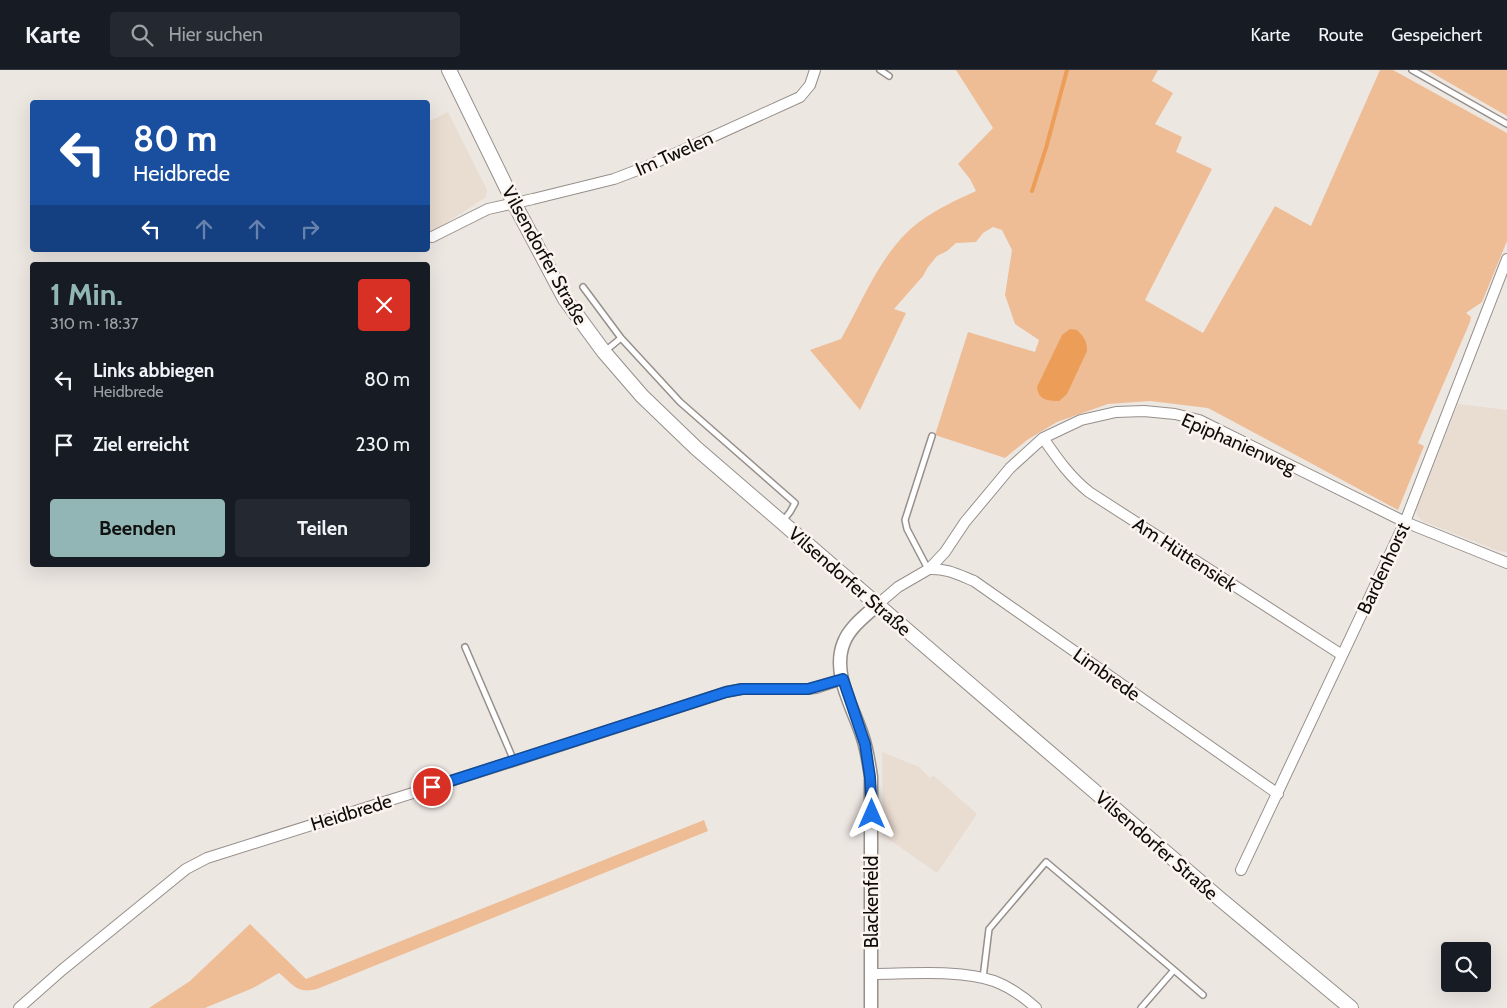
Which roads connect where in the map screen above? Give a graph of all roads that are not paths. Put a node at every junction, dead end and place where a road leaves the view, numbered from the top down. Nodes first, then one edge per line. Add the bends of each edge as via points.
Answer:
1 (449, 70) edge
2 (816, 70) edge
3 (880, 70) edge
4 (1412, 70) edge
5 (889, 76) dead end
6 (1507, 124) edge
7 (514, 203) junction
8 (432, 237) dead end
9 (1507, 258) edge
10 (583, 287) dead end
11 (621, 338) junction
12 (604, 352) junction
13 (932, 436) dead end
14 (1043, 438) junction
15 (782, 522) junction
16 (1405, 522) junction
17 (1507, 563) edge
18 (929, 569) junction
19 (877, 605) junction
20 (465, 647) dead end
21 (1342, 655) junction
22 (843, 679) junction
23 (514, 761) junction
24 (1278, 794) junction
25 (1241, 870) dead end
26 (1174, 970) junction
27 (871, 974) junction
28 (983, 978) junction
29 (1203, 995) dead end
30 (19, 1008) edge
31 (871, 1008) edge
32 (1036, 1008) edge
33 (1141, 1008) edge
34 (1351, 1008) edge

1 - 7 main road, Vilsendorfer Straße
2 - 7 street, Im Twelen via 800,97 648,166 614,178
3 - 5 lane
4 - 6 lane
7 - 8 street, Im Twelen via 488,209
7 - 12 main road, Vilsendorfer Straße via 565,299
9 - 16 street, Bardenhorst
10 - 11 lane
11 - 12 lane
11 - 15 lane via 680,402 795,503
12 - 15 main road, Vilsendorfer Straße via 668,422
13 - 18 lane via 906,520 907,529
14 - 16 street, Epiphanienweg via 1081,420 1116,412 1175,414 1198,420
14 - 18 street, Epiphanienweg via 1010,468
14 - 21 street, Am Hüttensiek via 1062,466 1088,492
15 - 19 main road, Vilsendorfer Straße
16 - 17 street, Epiphanienweg
16 - 21 street, Bardenhorst
18 - 19 street, Epiphanienweg via 898,587
18 - 24 street, Limbrede via 948,570 974,581
19 - 22 street, Blackenfeld via 844,642 840,659
19 - 34 main road, Vilsendorfer Straße
20 - 23 lane
21 - 24 street, Bardenhorst
22 - 23 street, Heidbrede via 808,689 726,692
22 - 27 street, Blackenfeld via 865,744 870,777
23 - 30 street, Heidbrede via 193,864
24 - 25 street, Bardenhorst
26 - 28 lane via 1046,862 989,930
26 - 29 lane
26 - 33 lane
27 - 28 street
27 - 31 street, Blackenfeld
28 - 32 street via 1015,992

